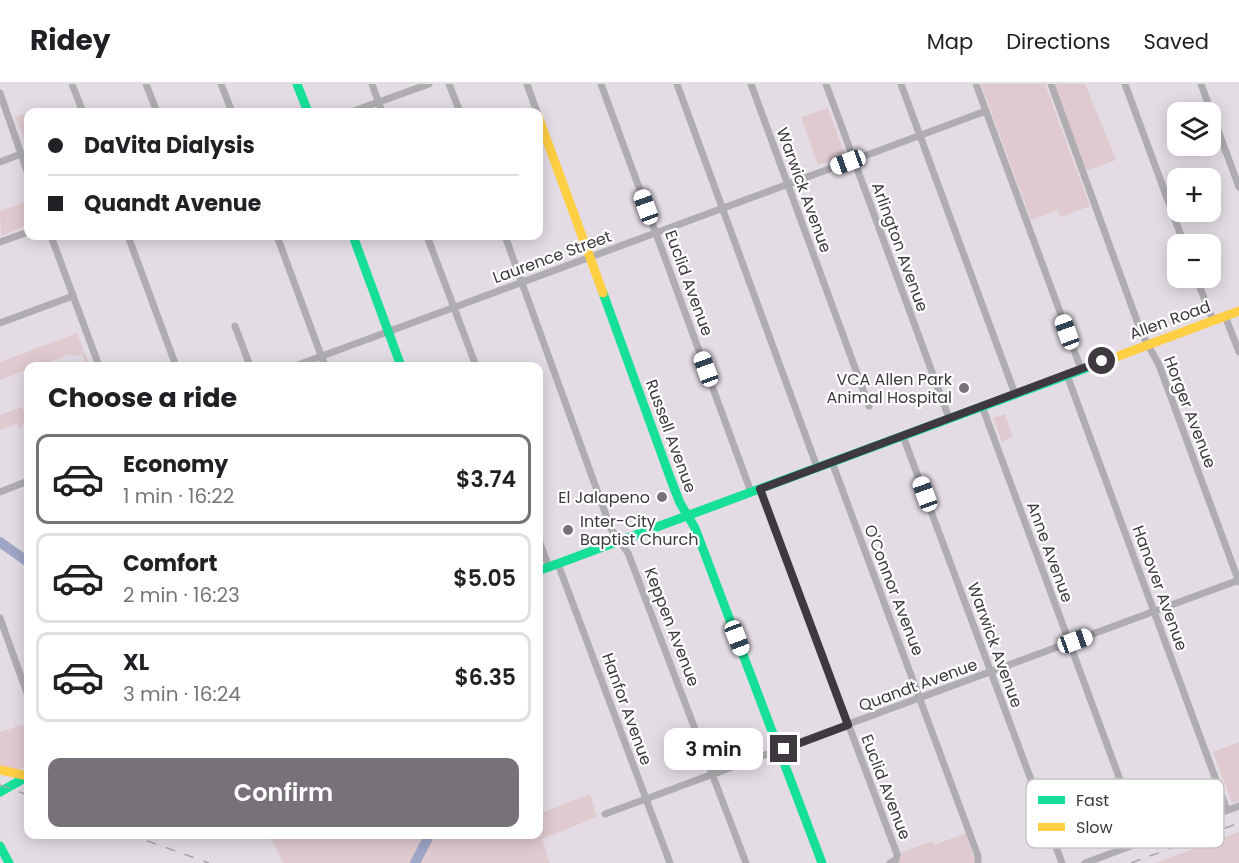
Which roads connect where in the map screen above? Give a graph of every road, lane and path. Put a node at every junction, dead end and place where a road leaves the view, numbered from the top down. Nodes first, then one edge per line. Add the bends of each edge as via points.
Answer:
1 (72, 84) edge
2 (146, 84) edge
3 (221, 84) edge
4 (297, 84) edge
5 (372, 84) edge
6 (429, 84) edge
7 (449, 84) edge
8 (527, 84) edge
9 (601, 84) edge
10 (677, 84) edge
11 (751, 84) edge
12 (826, 84) edge
13 (901, 84) edge
14 (976, 84) edge
15 (1051, 84) edge
16 (1125, 84) edge
17 (1201, 84) edge
18 (0, 93) edge
19 (378, 103) junction
20 (81, 108) edge
21 (155, 108) edge
22 (230, 108) edge
23 (306, 108) edge
24 (363, 108) edge
25 (380, 108) edge
26 (458, 108) edge
27 (536, 108) edge
28 (986, 111) junction
29 (543, 128) edge
30 (920, 136) junction
31 (21, 154) junction
32 (853, 160) junction
33 (0, 162) edge
34 (24, 163) edge
35 (788, 184) junction
36 (1239, 186) edge
37 (722, 208) junction
38 (656, 232) junction
39 (24, 233) edge
40 (1180, 234) edge
41 (52, 240) edge
42 (129, 240) edge
43 (278, 240) edge
44 (354, 240) edge
45 (429, 240) edge
46 (506, 240) edge
47 (0, 242) edge
48 (590, 257) junction
49 (522, 282) junction
50 (1200, 288) edge
51 (73, 296) junction
52 (454, 307) junction
53 (1239, 310) edge
54 (1226, 316) junction
55 (1213, 320) junction
56 (0, 323) edge
57 (235, 326) dead end
58 (388, 332) junction
59 (1148, 344) junction
60 (1239, 352) edge
61 (321, 356) junction
62 (98, 362) edge
63 (175, 362) edge
64 (248, 362) edge
65 (306, 362) edge
66 (323, 362) edge
67 (399, 362) edge
68 (475, 362) edge
69 (1081, 369) junction
70 (1067, 375) junction
71 (1015, 394) junction
72 (869, 406) dead end
73 (982, 406) junction
74 (949, 418) junction
75 (903, 436) junction
76 (832, 462) junction
77 (817, 467) junction
78 (24, 483) edge
79 (756, 490) junction
80 (0, 492) edge
81 (687, 516) junction
82 (620, 541) junction
83 (543, 546) edge
84 (554, 565) junction
85 (543, 569) edge
86 (1239, 581) edge
87 (1154, 612) junction
88 (0, 618) edge
89 (1070, 644) junction
90 (992, 673) junction
91 (24, 685) edge
92 (920, 698) junction
93 (848, 725) junction
94 (780, 750) junction
95 (0, 770) edge
96 (24, 775) edge
97 (713, 775) junction
98 (24, 778) edge
99 (1031, 779) edge
100 (1120, 779) edge
101 (1216, 779) edge
102 (0, 792) edge
103 (646, 799) junction
104 (1224, 802) edge
105 (1239, 806) edge
106 (1227, 810) junction
107 (1224, 811) edge
108 (605, 814) dead end
109 (0, 846) edge
110 (1056, 848) edge
111 (1126, 848) edge
112 (894, 861) edge
113 (9, 863) edge
114 (670, 863) edge
115 (746, 863) edge
116 (822, 863) edge
117 (978, 863) edge
118 (1062, 863) edge
119 (1085, 863) edge

1 - 20 street
2 - 21 street
3 - 22 street
4 - 23 street
5 - 19 street
6 - 19 street
7 - 26 street
8 - 27 street, Russell Avenue
9 - 38 street, Euclid Avenue
10 - 37 street
11 - 35 street, Warwick Avenue
12 - 32 street, Arlington Avenue
13 - 30 street
14 - 28 street
15 - 59 street, Horger Avenue
16 - 40 street
17 - 36 street
18 - 31 street
19 - 24 street
19 - 25 street
28 - 30 street, Laurence Street
28 - 69 street
29 - 48 street, Russell Avenue
30 - 32 street, Laurence Street
30 - 71 street
31 - 33 street
31 - 34 street
32 - 35 street, Laurence Street
32 - 74 street, Arlington Avenue
35 - 37 street, Laurence Street
35 - 72 street, Warwick Avenue
37 - 38 street, Laurence Street
37 - 77 street
38 - 48 street, Laurence Street
38 - 79 street, Euclid Avenue
39 - 47 street
41 - 51 street
42 - 63 street
43 - 61 street
44 - 58 street
45 - 52 street
46 - 49 street, Keppen Avenue
48 - 49 street, Laurence Street
48 - 81 street, Russell Avenue
49 - 52 street, Laurence Street
49 - 82 street, Keppen Avenue via 611,529
50 - 55 street
51 - 56 street
51 - 62 street
52 - 58 street, Laurence Street
52 - 68 street
53 - 54 street, Allen Road
54 - 55 street, Allen Road
54 - 60 street
55 - 59 street, Allen Road
57 - 64 street
58 - 61 street, Laurence Street
58 - 67 street
59 - 69 street, Allen Road
59 - 86 street, Horger Avenue via 1167,385
61 - 65 street, Laurence Street
61 - 66 street
69 - 70 street, Allen Road
70 - 71 street, Allen Road
70 - 87 street, Hanover Avenue
71 - 73 street, Allen Road
73 - 74 street, Allen Road
73 - 89 street, Anne Avenue
74 - 75 street, Allen Road
75 - 76 street, Allen Road
75 - 90 street, Warwick Avenue
76 - 77 street, Allen Road
76 - 92 street, O'Connor Avenue
77 - 79 street, Allen Road
78 - 80 street
79 - 81 street, Allen Road
79 - 93 street, Euclid Avenue
81 - 82 street, Allen Road
81 - 94 street, Russell Avenue via 695,528
82 - 84 street, Allen Road
82 - 97 street, Keppen Avenue via 628,553
83 - 84 street, Hanfor Avenue
84 - 85 street, Allen Road
84 - 103 street, Hanfor Avenue
86 - 87 street, Quandt Avenue
87 - 89 street, Quandt Avenue
87 - 101 street, Hanover Avenue
88 - 91 street
89 - 90 street, Quandt Avenue
89 - 100 street, Anne Avenue
90 - 92 street, Quandt Avenue
90 - 99 street, Warwick Avenue
92 - 93 street, Quandt Avenue
92 - 117 street, O'Connor Avenue
93 - 94 street, Quandt Avenue
93 - 112 street, Euclid Avenue
94 - 97 street, Quandt Avenue
94 - 116 street, Russell Avenue
95 - 96 street
97 - 103 street, Quandt Avenue
97 - 115 street, Keppen Avenue
98 - 102 street
103 - 108 street, Quandt Avenue
103 - 114 street, Hanfor Avenue
104 - 106 street, Hanover Avenue
105 - 106 street
106 - 107 street
109 - 113 street
110 - 118 street, Warwick Avenue
111 - 119 street

